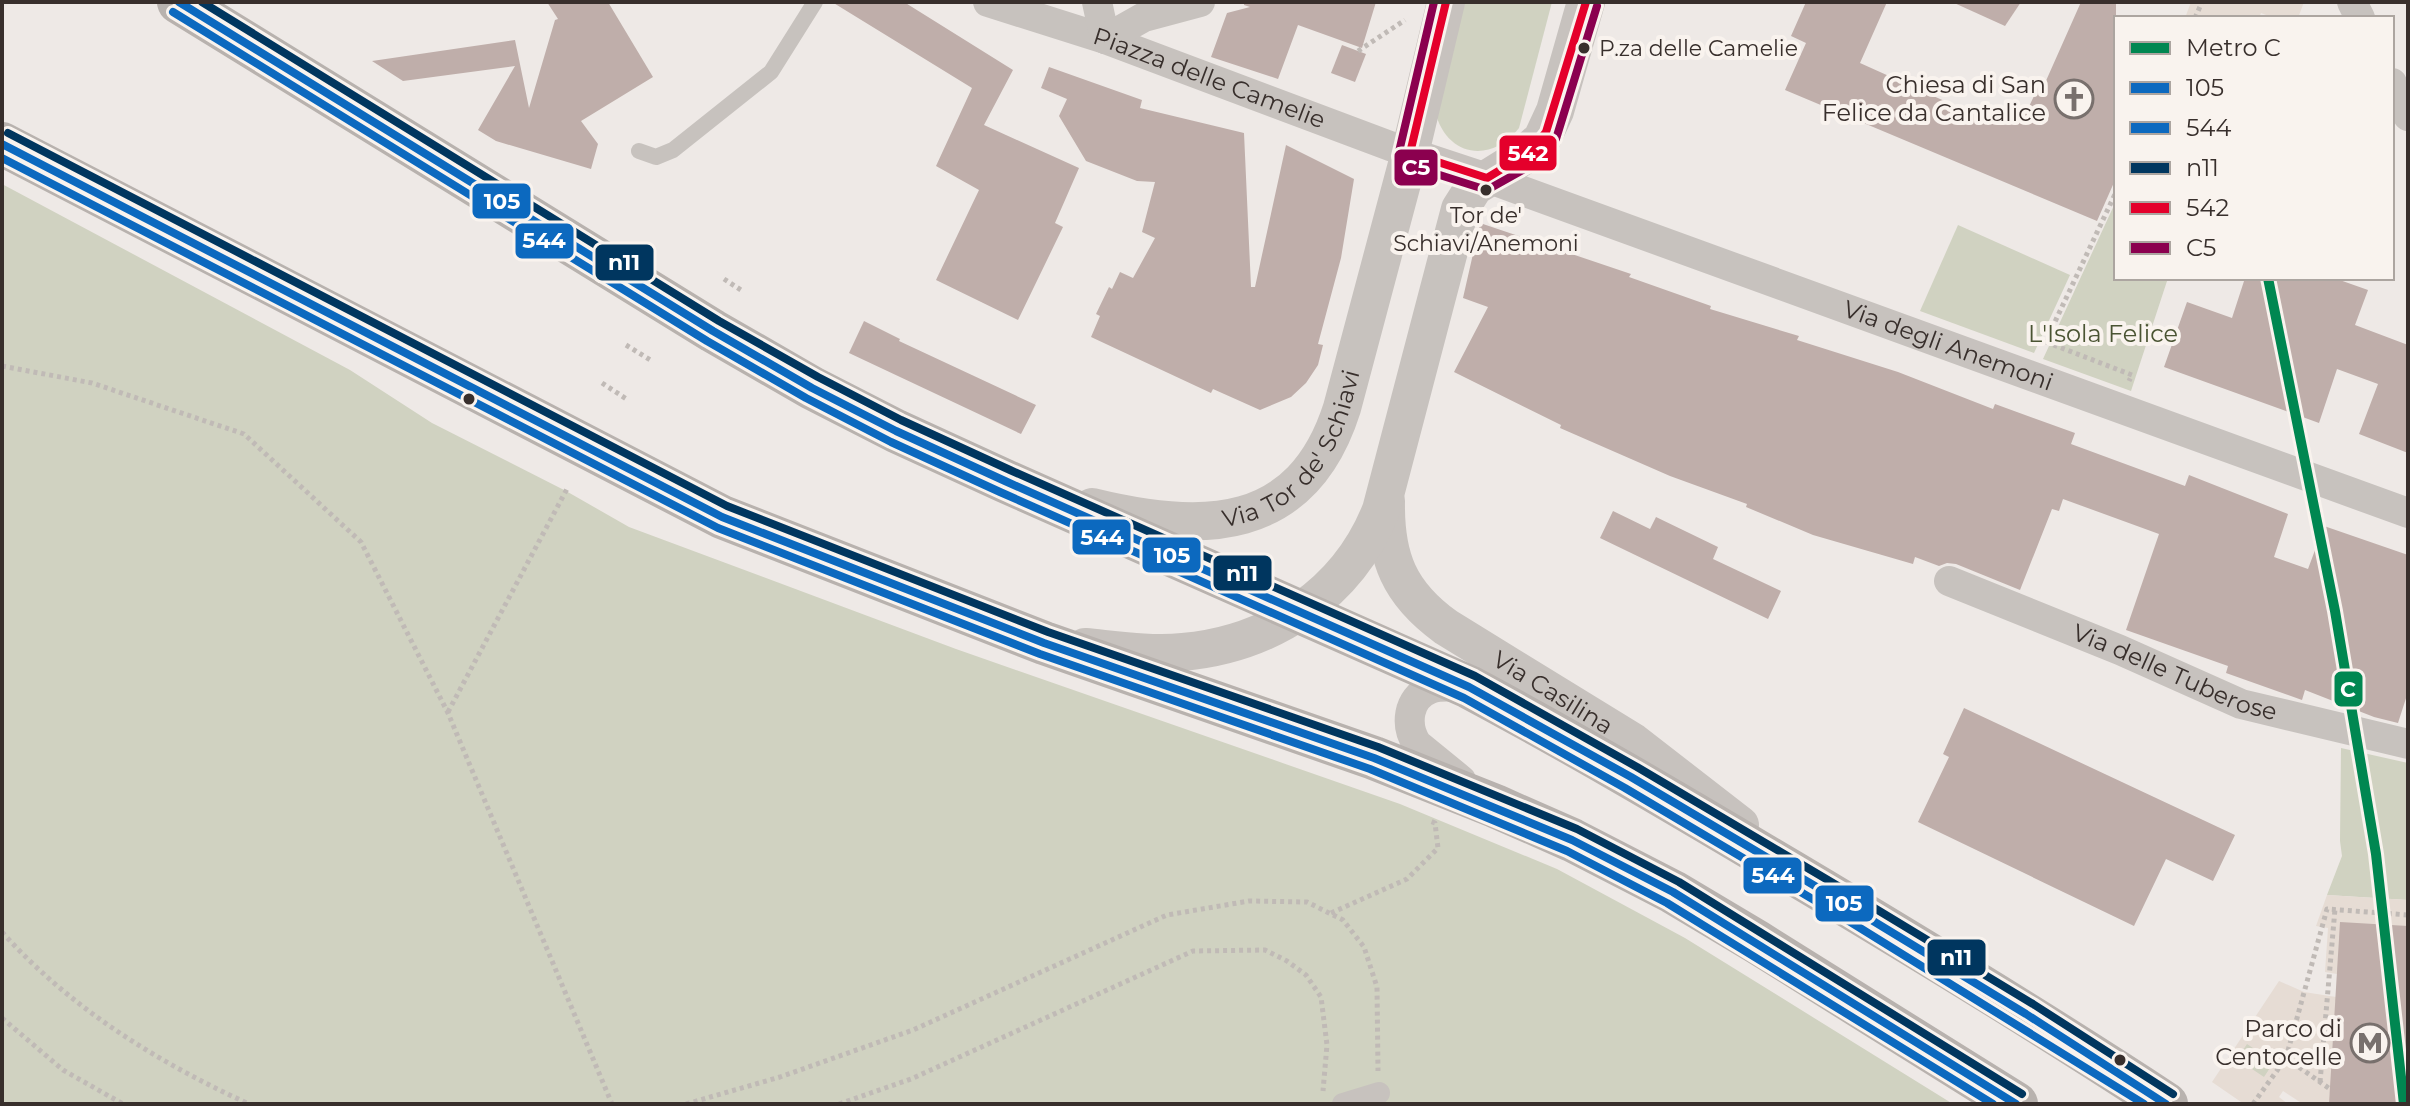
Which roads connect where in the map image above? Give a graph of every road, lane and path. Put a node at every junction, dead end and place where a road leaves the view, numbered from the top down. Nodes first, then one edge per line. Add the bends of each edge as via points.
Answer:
1 (179, 2) edge
2 (815, 2) edge
3 (988, 2) edge
4 (1097, 2) edge
5 (1200, 2) edge
6 (1446, 2) edge
7 (1574, 2) edge
8 (1586, 2) edge
9 (1405, 20) dead end
10 (1105, 39) junction
11 (1574, 39) junction
12 (1358, 51) dead end
13 (2394, 87) edge
14 (2408, 116) edge
15 (2, 144) edge
16 (639, 151) dead end
17 (1410, 153) junction
18 (1487, 178) junction
19 (2114, 196) edge
20 (724, 279) dead end
21 (744, 292) dead end
22 (2046, 342) dead end
23 (626, 345) dead end
24 (652, 361) dead end
25 (2, 366) edge
26 (602, 383) dead end
27 (628, 400) dead end
28 (1389, 480) junction
29 (1005, 481) junction
30 (568, 487) dead end
31 (2408, 513) edge
32 (1949, 581) dead end
33 (1299, 613) junction
34 (1044, 643) junction
35 (1469, 687) junction
36 (448, 713) junction
37 (2408, 744) edge
38 (1495, 806) junction
39 (1424, 818) dead end
40 (1785, 868) junction
41 (2335, 909) junction
42 (1330, 914) junction
43 (2408, 915) edge
44 (2, 932) edge
45 (2, 1018) edge
46 (2286, 1058) junction
47 (2320, 1082) junction
48 (2330, 1089) dead end
49 (1379, 1093) joint
50 (123, 1104) edge
51 (249, 1104) edge
52 (612, 1104) edge
53 (686, 1104) edge
54 (839, 1104) edge
55 (1322, 1104) edge
56 (1343, 1104) edge
57 (2016, 1104) edge
58 (2166, 1104) edge
59 (2253, 1104) edge

1 - 29 main road, Via Casilina via 762,360
2 - 16 lane via 762,81 673,150 656,157
3 - 10 street
4 - 10 street
5 - 10 street, Piazza delle Camelie via 1144,17
6 - 17 street
7 - 11 street
8 - 11 street
9 - 12 path
10 - 17 street, Piazza delle Camelie
11 - 18 street via 1542,139
13 - 14 street
15 - 34 main road via 722,517
17 - 18 street, Piazza delle Camelie
17 - 29 street, Via Tor de' Schiavi via 1335,427 1320,458 1295,487 1251,513 1203,523 1104,511
18 - 28 street via 1460,209
18 - 31 street, Via degli Anemoni
19 - 22 path
20 - 21 path
23 - 24 path
25 - 36 path via 92,383 244,434 361,542
26 - 27 path
28 - 33 street via 1357,556 1320,598
28 - 40 street, Via Casilina via 1390,550 1402,582 1421,607 1633,742 1722,809
29 - 33 main road, Via Casilina
30 - 36 path
32 - 37 street, Via delle Tuberose via 2241,704
33 - 34 street via 1238,640 1179,652
33 - 35 main road, Via Casilina
34 - 38 main road via 1342,746
35 - 38 street via 1437,687 1423,693 1411,710 1409,728 1424,752
35 - 40 main road, Via Casilina via 1621,769
36 - 52 path
38 - 57 main road via 1673,892
39 - 42 path via 1435,823 1438,848 1407,879
40 - 58 main road, Via Casilina
41 - 43 path
41 - 46 path via 2327,909
41 - 47 path
42 - 49 path via 1343,920 1364,947 1377,987
42 - 53 path via 1307,902 1249,901 1167,915 913,1030
44 - 51 path via 25,958 126,1039
45 - 50 path via 63,1070
46 - 47 path
46 - 59 path
47 - 48 path
49 - 56 street
54 - 55 path via 911,1079 1193,951 1232,950 1265,950 1287,961 1306,975 1321,997 1327,1045

